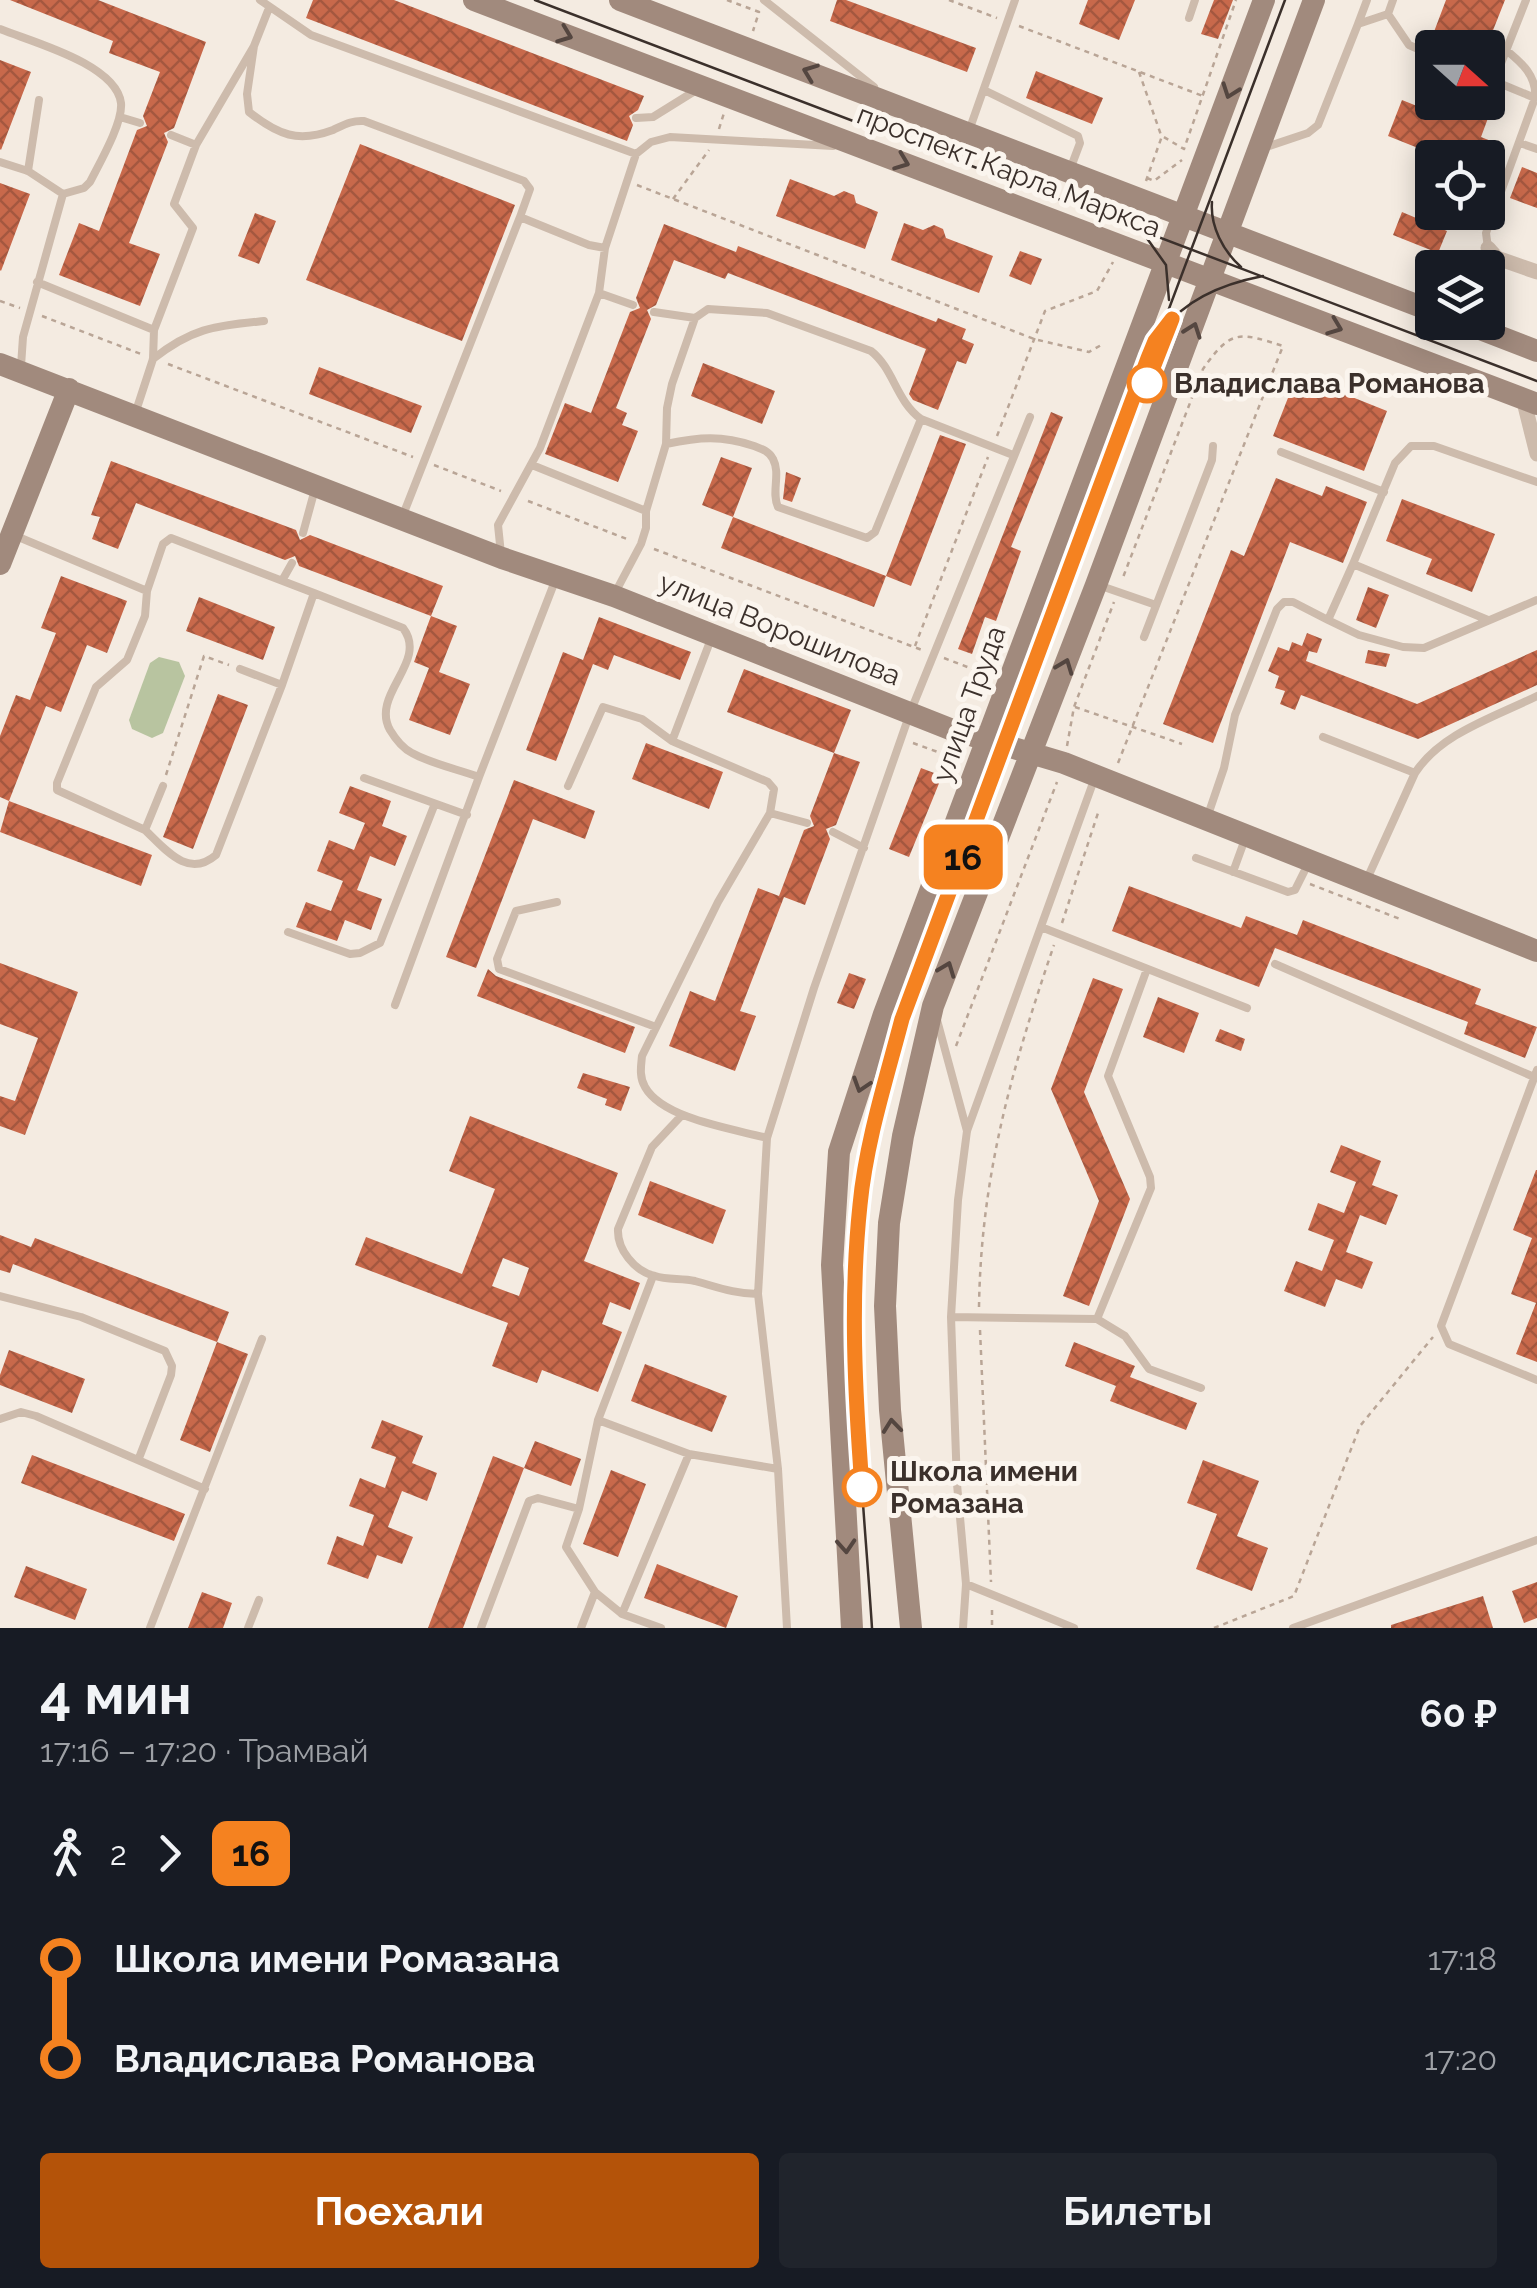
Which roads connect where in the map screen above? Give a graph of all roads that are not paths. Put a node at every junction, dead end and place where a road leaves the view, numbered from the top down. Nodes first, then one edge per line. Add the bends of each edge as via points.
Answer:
1 (260, 0) edge
2 (474, 0) edge
3 (620, 0) edge
4 (764, 0) edge
5 (1015, 0) edge
6 (1195, 0) edge
7 (1264, 0) edge
8 (1314, 0) edge
9 (1367, 0) edge
10 (1393, 0) edge
11 (1526, 0) edge
12 (268, 8) junction
13 (1388, 14) junction
14 (1189, 18) dead end
15 (1358, 24) junction
16 (0, 29) edge
17 (254, 46) junction
18 (1415, 49) edge
19 (1506, 50) joint
20 (702, 86) junction
21 (1505, 86) edge
22 (984, 90) junction
23 (1535, 98) edge
24 (39, 100) dead end
25 (895, 104) junction
26 (120, 117) junction
27 (636, 118) dead end
28 (140, 123) dead end
29 (968, 132) junction
30 (171, 135) dead end
31 (1520, 143) junction
32 (196, 145) junction
33 (862, 147) junction
34 (1537, 149) edge
35 (1257, 150) junction
36 (636, 154) junction
37 (0, 162) edge
38 (28, 171) junction
39 (1069, 172) junction
40 (63, 194) junction
41 (1184, 216) junction
42 (520, 217) junction
43 (1228, 232) junction
44 (605, 248) junction
45 (1488, 248) joint
46 (1166, 263) junction
47 (1537, 272) edge
48 (1212, 279) junction
49 (37, 282) junction
50 (599, 294) junction
51 (633, 305) dead end
52 (1415, 305) edge
53 (654, 312) dead end
54 (695, 318) junction
55 (264, 321) dead end
56 (154, 330) junction
57 (1505, 339) edge
58 (1537, 351) edge
59 (153, 359) junction
60 (10, 368) edge
61 (68, 389) junction
62 (1530, 401) edge
63 (1030, 416) dead end
64 (134, 418) junction
65 (921, 419) junction
66 (666, 444) junction
67 (1214, 446) dead end
68 (1281, 452) dead end
69 (1537, 454) edge
70 (1013, 455) junction
71 (532, 465) junction
72 (1537, 482) edge
73 (316, 486) junction
74 (1384, 492) junction
75 (646, 511) junction
76 (401, 520) junction
77 (304, 532) dead end
78 (12, 535) junction
79 (502, 558) junction
80 (292, 563) dead end
81 (0, 564) edge
82 (1353, 564) junction
83 (556, 578) junction
84 (283, 580) junction
85 (1107, 588) junction
86 (147, 591) junction
87 (314, 593) junction
88 (614, 596) junction
89 (1537, 600) edge
90 (1156, 605) junction
91 (1328, 620) junction
92 (1488, 620) junction
93 (713, 635) junction
94 (1144, 638) dead end
95 (240, 669) road end
96 (282, 685) junction
97 (1537, 696) edge
98 (910, 713) junction
99 (1323, 738) dead end
100 (987, 740) junction
101 (672, 741) junction
102 (1032, 754) junction
103 (1106, 770) junction
104 (1415, 774) junction
105 (479, 777) junction
106 (364, 778) dead end
107 (163, 786) road end
108 (568, 786) dead end
109 (434, 806) junction
110 (770, 813) junction
111 (467, 816) junction
112 (1206, 819) junction
113 (807, 823) dead end
114 (145, 830) junction
115 (833, 832) dead end
116 (1246, 835) junction
117 (864, 848) junction
118 (1196, 858) dead end
119 (1310, 860) junction
120 (1233, 872) junction
121 (1365, 882) junction
122 (557, 902) dead end
123 (1040, 927) junction
124 (288, 932) dead end
125 (1537, 950) edge
126 (1275, 964) dead end
127 (1147, 969) junction
128 (395, 1005) dead end
129 (933, 1006) junction
130 (1248, 1008) dead end
131 (656, 1027) junction
132 (1536, 1073) edge
133 (682, 1115) junction
134 (967, 1131) junction
135 (767, 1138) junction
136 (653, 1276) junction
137 (758, 1294) junction
138 (0, 1296) edge
139 (951, 1317) junction
140 (1096, 1319) junction
141 (262, 1338) dead end
142 (1537, 1380) edge
143 (1201, 1388) dead end
144 (0, 1419) edge
145 (598, 1420) junction
146 (689, 1454) junction
147 (140, 1458) junction
148 (778, 1469) junction
149 (205, 1488) junction
150 (579, 1510) junction
151 (1537, 1540) edge
152 (966, 1584) junction
153 (595, 1592) junction
154 (259, 1600) dead end
155 (622, 1614) junction
156 (150, 1628) edge
157 (248, 1628) edge
158 (480, 1628) edge
159 (581, 1628) edge
160 (660, 1628) edge
161 (788, 1628) edge
162 (852, 1628) edge
163 (912, 1628) edge
164 (963, 1628) edge
165 (1074, 1628) edge
166 (1293, 1628) edge

1 - 12 lane
2 -> 20 main road, проспект Карла Маркса
25 -> 3 main road, проспект Карла Маркса
4 - 25 lane
5 - 22 lane
6 - 14 lane
7 -> 41 main road, улица Труда
8 - 35 main road
9 - 15 lane
10 - 13 lane
11 - 19 lane
12 - 17 lane
12 - 36 lane via 311,35
13 - 15 lane
13 - 18 lane
15 - 35 lane via 1318,125
16 - 26 lane via 91,66 106,77
17 - 32 lane
17 - 42 lane via 249,112 266,126 310,138 356,120 382,128 524,181 530,190
19 - 23 lane via 1533,78
20 - 27 lane via 654,117
20 - 33 main road, проспект Карла Маркса
21 - 23 lane
22 - 29 lane
22 - 39 lane via 1078,136
23 - 31 lane
24 - 38 lane
25 - 29 main road, проспект Карла Маркса
26 - 28 lane
26 - 40 lane via 90,182
29 - 39 main road, проспект Карла Маркса
30 - 32 lane
31 - 34 lane
31 - 45 lane via 1486,232
32 - 56 lane via 174,204 193,228
33 - 36 lane via 670,137
33 -> 46 main road, проспект Карла Маркса
35 - 43 main road
36 - 44 lane
37 - 38 lane
38 - 40 lane
39 - 41 main road, проспект Карла Маркса via 1143,188
40 - 49 lane
41 - 43 main road, проспект Карла Маркса
41 - 46 main road, улица Труда
42 - 44 lane
42 - 76 lane
43 - 48 main road
43 - 52 main road, проспект Карла Маркса
44 - 50 lane
45 - 47 street via 1497,258
46 - 48 main road, проспект Карла Маркса
46 - 100 main road, улица Труда
48 -> 62 main road, проспект Карла Маркса
85 -> 48 main road
49 - 56 lane
49 - 60 lane via 20,354
50 - 51 lane
50 - 71 lane
53 - 54 lane
54 - 65 lane via 708,309 767,313 870,351
54 - 66 lane via 672,384
55 - 59 lane via 206,327
56 - 59 lane
57 - 58 main road
59 - 64 lane
60 - 61 main road, улица Ворошилова
61 - 64 main road, улица Ворошилова
61 - 78 main road
62 - 69 street, проспект Карла Маркса
63 - 70 lane
64 - 73 main road, улица Ворошилова
65 - 66 lane via 867,538 778,506 775,463 766,451 728,437
65 - 70 lane
66 - 75 lane
67 - 90 lane
68 - 74 lane
70 - 98 lane
71 - 75 lane
71 - 79 lane via 498,525
72 - 74 lane via 1423,444 1402,453
73 - 76 main road, улица Ворошилова
73 - 77 lane
74 - 82 lane
75 - 88 lane via 641,544
76 - 79 main road, улица Ворошилова
78 - 81 main road
78 - 86 lane
79 - 83 main road, улица Ворошилова
80 - 84 lane
82 - 91 lane
82 - 92 lane
83 - 88 main road, улица Ворошилова
83 - 105 lane
84 - 86 lane via 171,538
84 - 87 lane
85 - 90 lane
102 -> 85 main road via 1064,703
86 - 114 lane via 145,616 127,660 96,687 56,786
87 - 96 lane
87 - 105 lane via 403,628 410,641 407,662 385,704 391,732 413,754
88 - 93 main road, улица Ворошилова
89 - 92 lane
90 - 94 lane
91 - 92 lane via 1414,649
91 - 112 lane via 1293,602 1277,608 1235,715
93 - 98 main road, улица Ворошилова
93 - 101 lane
95 - 96 lane
96 - 114 lane via 216,854 187,865
97 - 104 lane via 1445,742
98 - 100 main road, улица Ворошилова
98 - 117 lane
99 - 104 lane
100 - 102 main road, улица Ворошилова
100 -> 162 main road, улица Труда via 839,1152 832,1265
101 - 108 lane via 642,719 603,707
101 - 110 lane via 771,784
102 - 103 main road, улица Ворошилова
129 -> 102 main road
103 - 112 main road, улица Ворошилова
103 - 123 lane
104 - 121 lane
105 - 111 lane
106 - 109 lane
107 - 114 lane
109 - 111 lane
109 - 124 lane via 372,949 350,954
110 - 113 lane
110 - 131 lane
111 - 128 lane
112 - 116 main road, улица Ворошилова
115 - 117 lane
116 - 119 main road, улица Ворошилова
116 - 120 lane
117 - 135 lane
118 - 120 lane
119 - 120 lane via 1288,892
119 - 121 main road, улица Ворошилова
121 - 125 main road, улица Ворошилова
122 - 131 lane via 516,911 497,959 500,969
123 - 127 lane
123 - 134 lane
126 - 132 lane
127 - 130 lane
127 - 140 lane via 1108,1076 1151,1188
129 - 134 lane
163 -> 129 main road via 885,1306 902,1136
131 - 133 lane via 641,1076 654,1097
132 - 142 lane via 1441,1326 1454,1347
133 - 135 lane
133 - 136 lane via 652,1148 618,1229 624,1252
134 - 139 lane
135 - 137 lane
136 - 137 lane
136 - 145 lane
137 - 148 lane
138 - 147 lane via 81,1316 165,1351 171,1375
139 - 140 lane
139 - 152 lane
140 - 143 lane via 1124,1336 1150,1369
141 - 149 lane
144 - 147 lane via 22,1412
145 - 146 lane
145 - 150 lane
146 - 148 lane
146 - 155 lane
147 - 149 lane
148 - 161 lane
149 - 156 lane
150 - 153 lane via 566,1549
150 - 158 lane via 529,1501
151 - 166 lane
152 - 164 lane
152 - 165 lane
153 - 155 lane
153 - 159 lane
154 - 157 lane
155 - 160 lane

